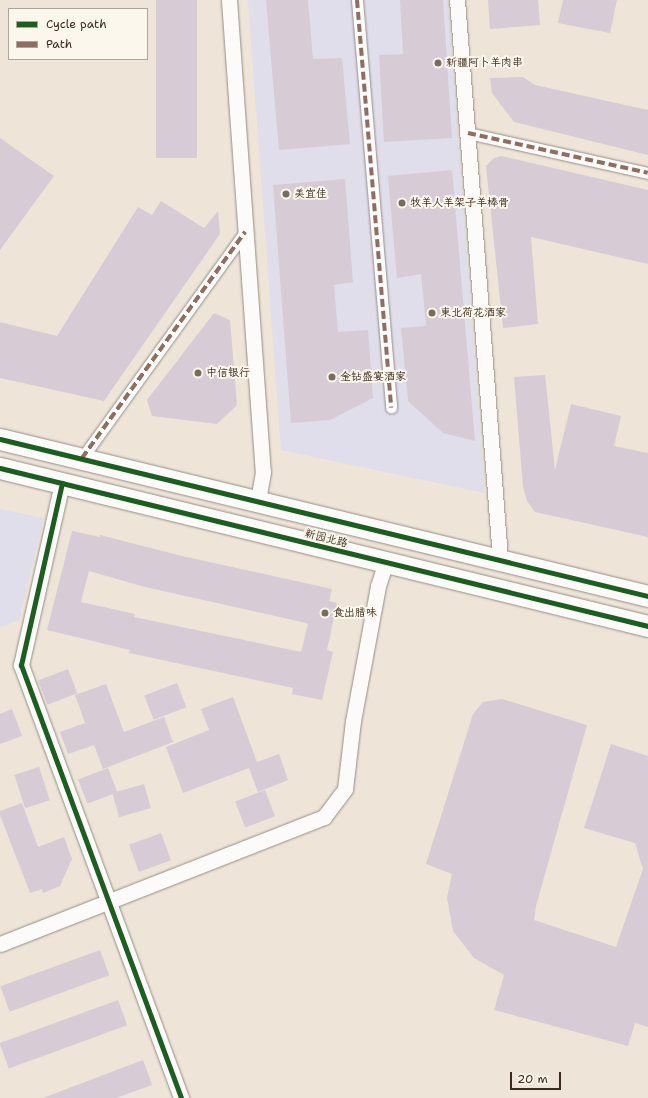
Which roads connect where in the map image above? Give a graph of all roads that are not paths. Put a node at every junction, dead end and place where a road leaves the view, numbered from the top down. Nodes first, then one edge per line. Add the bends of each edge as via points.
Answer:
1 (229, 0) edge
2 (357, 0) edge
3 (456, 0) edge
4 (468, 133) junction
5 (648, 173) edge
6 (246, 232) junction
7 (391, 408) dead end
8 (0, 439) edge
9 (82, 458) junction
10 (0, 468) edge
11 (62, 483) junction
12 (258, 500) junction
13 (500, 558) junction
14 (385, 564) junction
15 (648, 596) edge
16 (648, 626) edge
17 (109, 902) junction
18 (0, 944) edge
19 (181, 1098) edge

1 - 6 street
2 - 7 street
3 - 4 street
4 - 5 street
4 - 13 street
6 - 9 street
6 - 12 street via 263,472
8 - 9 main road, 新园北路
9 - 12 main road, 新园北路
10 - 11 main road, 新园北路
11 - 14 main road, 新园北路
11 - 17 street via 21,665
12 - 13 main road, 新园北路
13 - 15 main road, 新园北路
14 - 16 main road, 新园北路
14 - 17 street via 378,586 353,721 345,789 324,817
17 - 18 street
17 - 19 street

